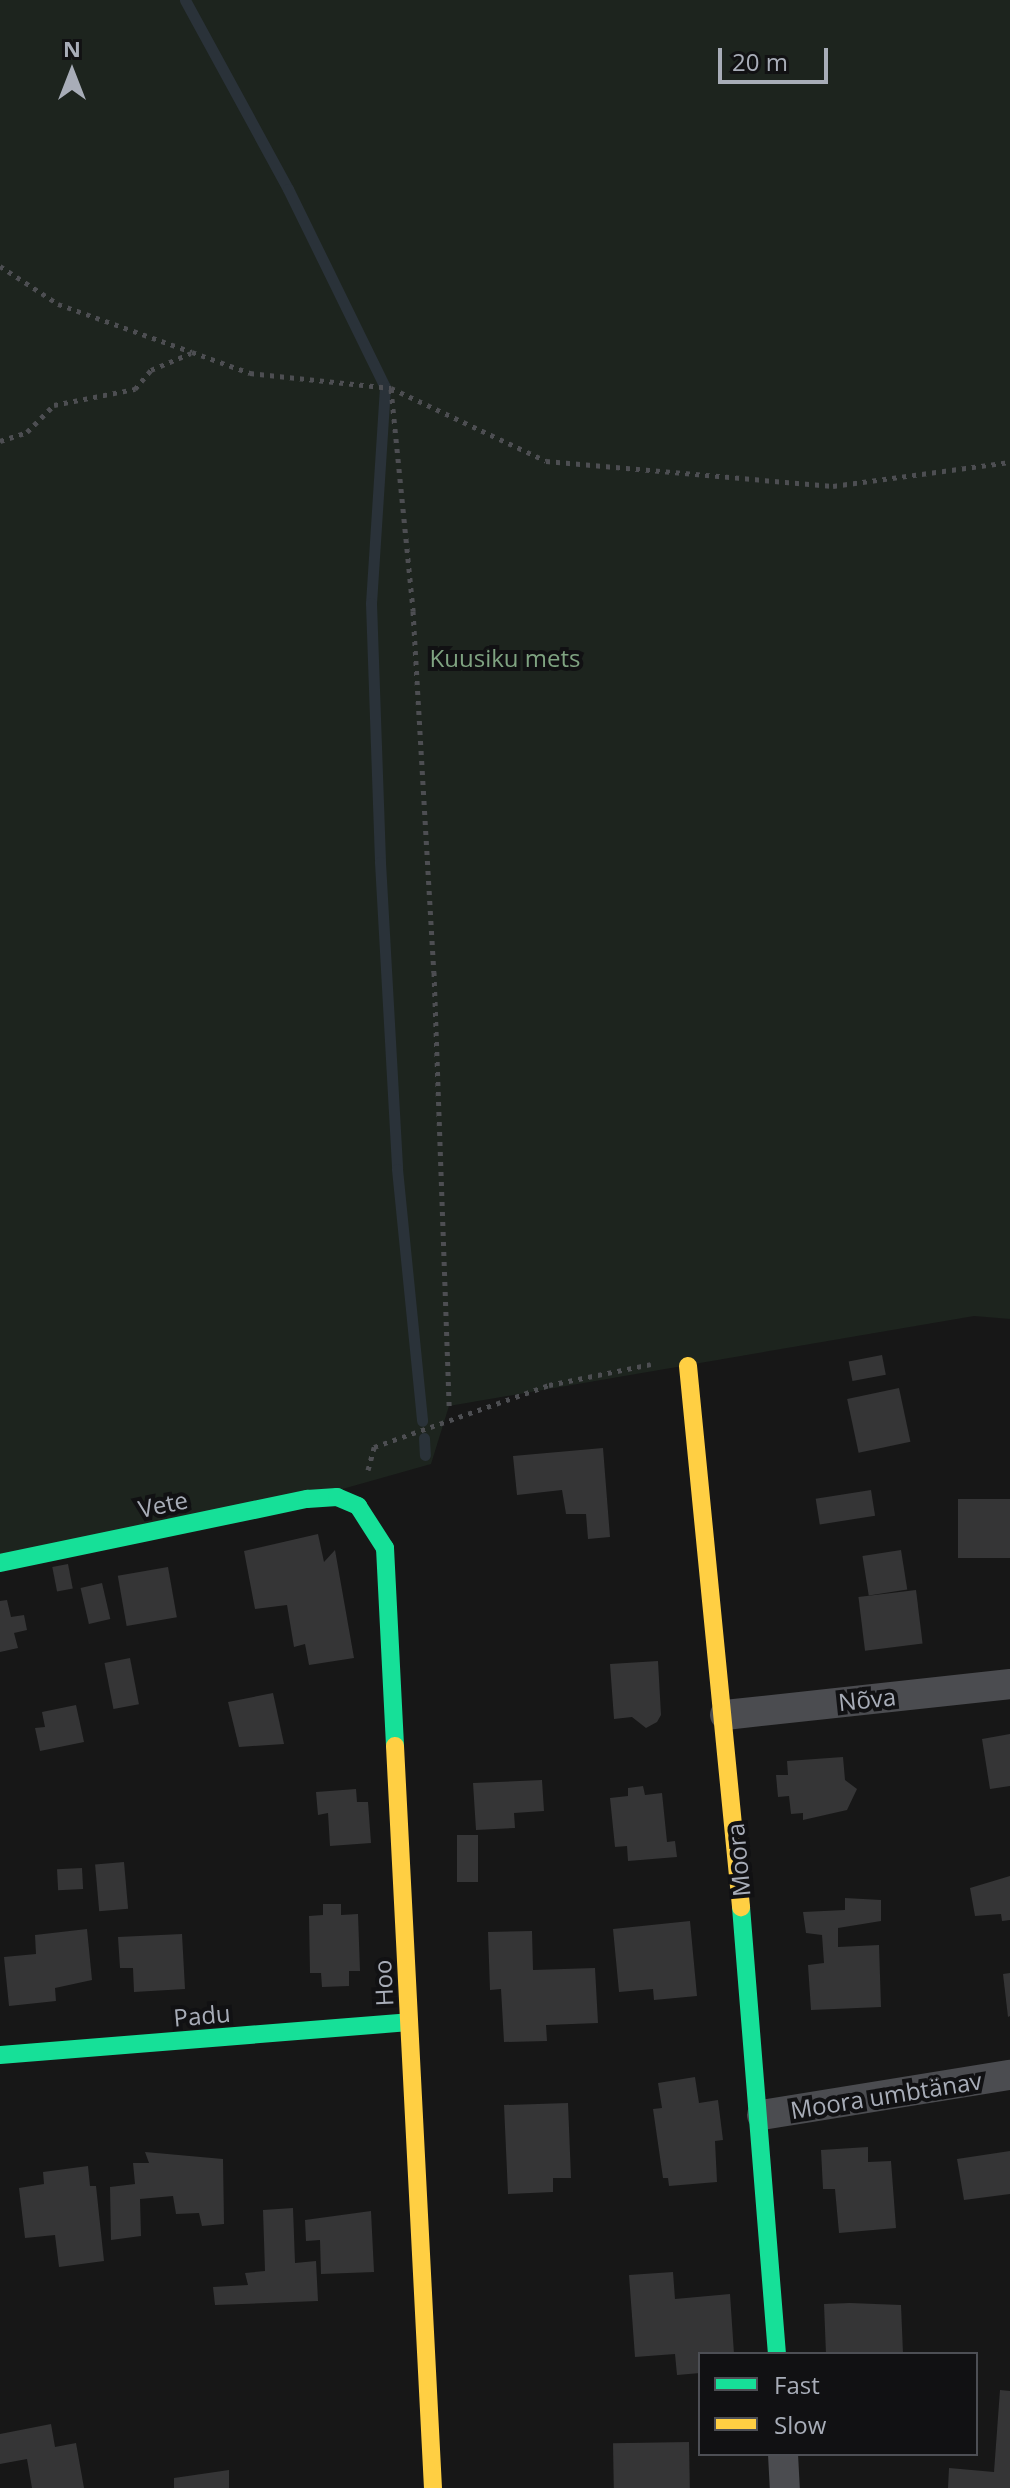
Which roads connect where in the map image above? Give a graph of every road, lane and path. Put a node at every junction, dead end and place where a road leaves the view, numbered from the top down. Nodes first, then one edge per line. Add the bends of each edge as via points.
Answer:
1 (0, 266) edge
2 (192, 352) junction
3 (391, 388) junction
4 (0, 441) edge
5 (1010, 462) edge
6 (688, 1366) joint
7 (449, 1406) dead end
8 (358, 1506) junction
9 (0, 1563) edge
10 (1010, 1684) edge
11 (725, 1715) junction
12 (409, 2022) junction
13 (0, 2055) edge
14 (1010, 2075) edge
15 (762, 2115) junction
16 (777, 2352) edge
17 (783, 2456) edge
18 (433, 2488) edge
19 (785, 2488) edge

1 - 2 path via 58,304
2 - 3 path via 250,373
2 - 4 path via 151,370 135,389 54,405 27,432
3 - 5 path via 546,461 833,486
3 - 7 path via 413,611 434,972
6 - 8 path via 663,1362 549,1385 374,1447
6 - 11 street, Moora
8 - 9 street, Vete via 337,1497
8 - 12 street, Hoo via 385,1548
10 - 11 street, Nõva
11 - 15 street, Moora
12 - 13 street, Padu
12 - 18 street, Hoo
14 - 15 street, Moora umbtänav
15 - 16 street, Moora
17 - 19 street

